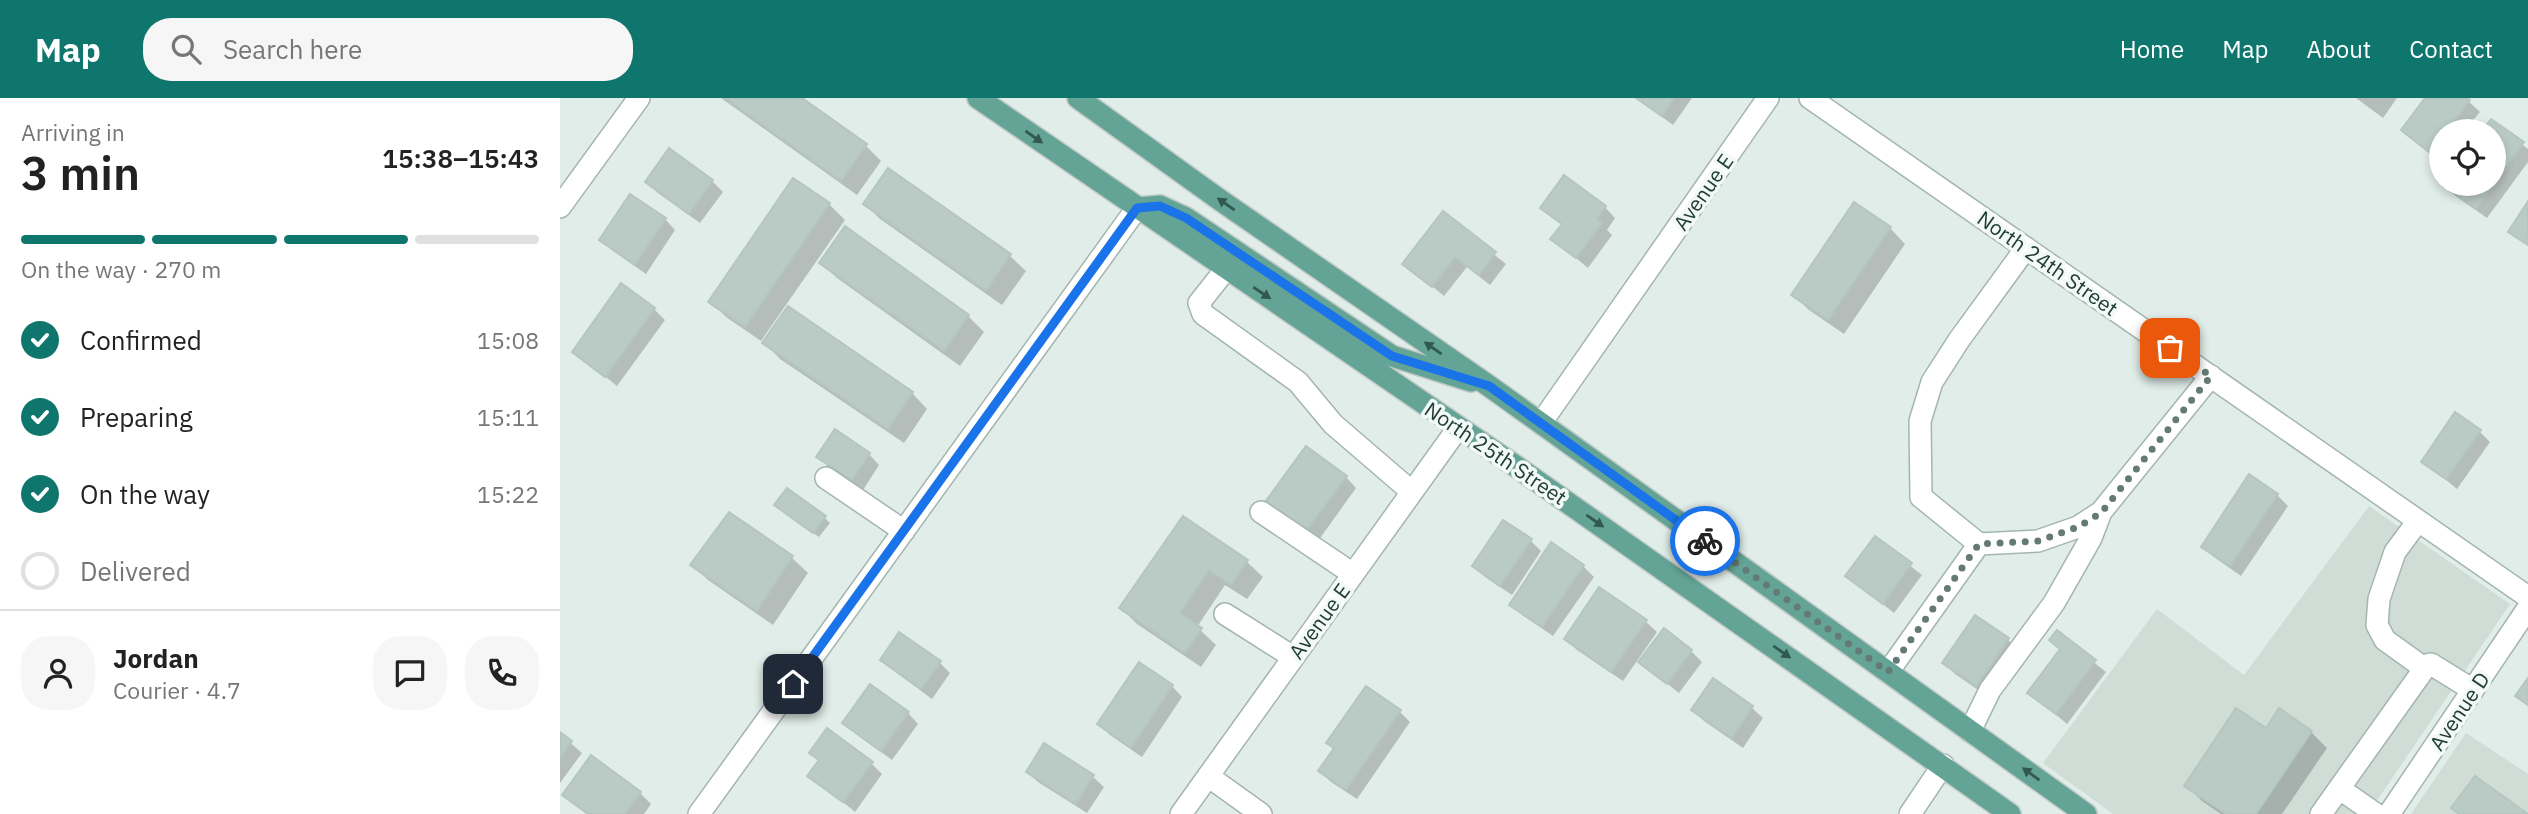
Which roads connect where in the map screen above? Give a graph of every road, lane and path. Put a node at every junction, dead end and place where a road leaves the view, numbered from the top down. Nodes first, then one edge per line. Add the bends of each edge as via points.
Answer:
1 (639, 98) edge
2 (978, 98) edge
3 (1078, 98) edge
4 (1768, 98) edge
5 (1810, 98) edge
6 (560, 207) edge
7 (1137, 208) junction
8 (2026, 248) junction
9 (1226, 269) junction
10 (2211, 376) junction
11 (1489, 386) junction
12 (1541, 423) junction
13 (1458, 428) junction
14 (826, 478) dead end
15 (1412, 492) junction
16 (1261, 512) dead end
17 (2101, 513) junction
18 (2418, 520) junction
19 (904, 531) junction
20 (1979, 544) junction
21 (1353, 574) junction
22 (2528, 597) edge
23 (2528, 608) edge
24 (1225, 614) dead end
25 (1293, 657) junction
26 (2424, 668) junction
27 (1888, 672) junction
28 (2473, 690) junction
29 (1970, 731) junction
30 (1943, 765) junction
31 (1208, 776) junction
32 (2340, 789) junction
33 (699, 814) edge
34 (1181, 814) edge
35 (1261, 814) edge
36 (1910, 814) edge
37 (2010, 814) edge
38 (2086, 814) edge
39 (2321, 814) edge
40 (2376, 814) edge
41 (2389, 814) edge

1 - 6 street
2 -> 7 main road, North 25th Street
11 -> 3 main road
4 - 12 street, Avenue E
5 - 8 street, North 24th Street
7 - 9 main road, North 25th Street
7 - 11 main road via 1160,206 1186,218 1392,356
7 - 19 street
8 - 10 street, North 24th Street
8 - 20 street via 1932,382 1920,421 1921,496
9 -> 13 main road, North 25th Street
9 - 15 street via 1199,303 1203,314 1298,382 1334,424
10 - 17 street
10 - 18 street, North 24th Street
11 - 12 main road
12 - 27 main road
13 - 15 street, Avenue E
13 -> 30 main road, North 25th Street
14 - 19 street
15 - 21 street, Avenue E
16 - 21 street
17 - 20 street via 2038,541
17 - 29 street via 2054,603 1990,690
18 - 22 street, North 24th Street
18 - 26 street via 2395,552 2379,599 2377,625 2385,640
19 - 33 street
20 - 27 street
21 - 25 street, Avenue E
23 - 28 street, Avenue D
24 - 25 street
25 - 31 street, Avenue E
26 - 28 street via 2431,664
26 - 32 street
27 - 29 main road
28 - 41 street, Avenue D
38 -> 29 main road
30 - 36 street
30 - 37 main road, North 25th Street
31 - 34 street, Avenue E
31 - 35 street
32 - 39 street
32 - 40 street

